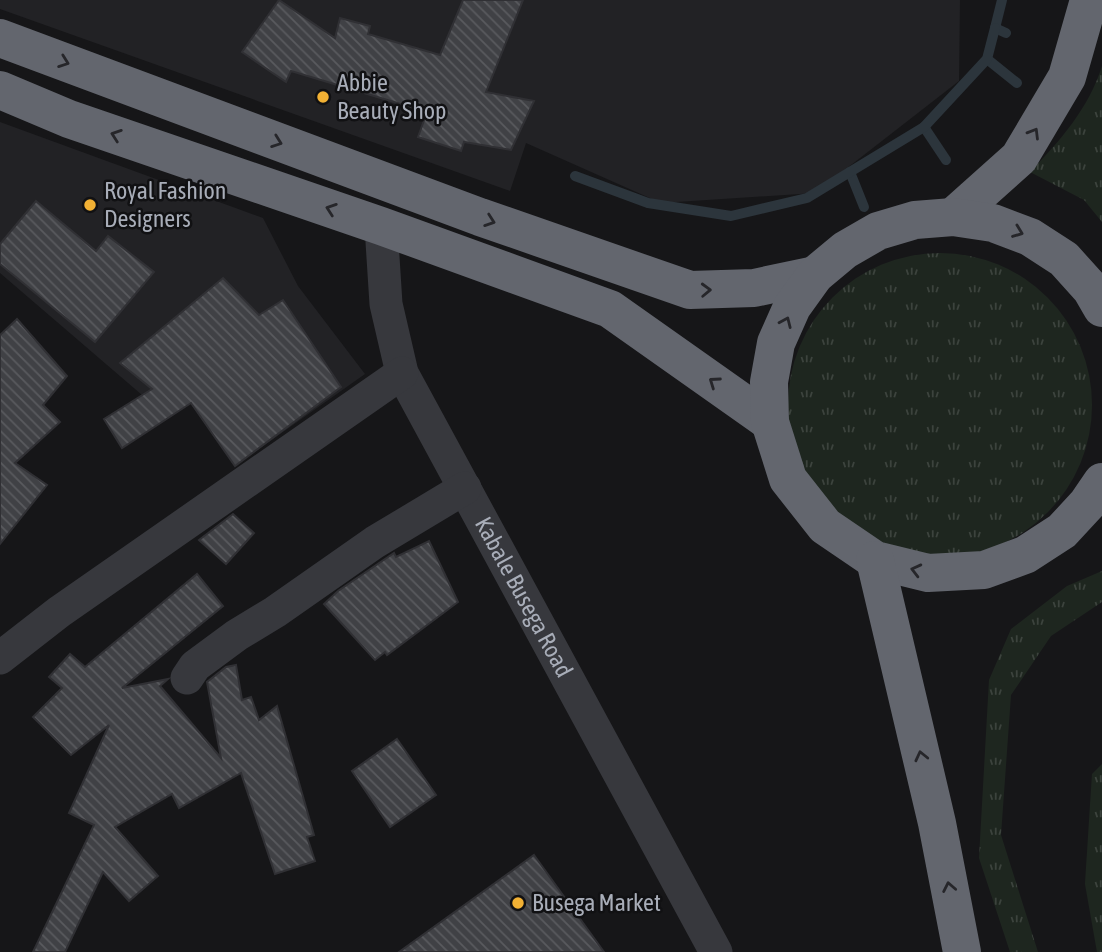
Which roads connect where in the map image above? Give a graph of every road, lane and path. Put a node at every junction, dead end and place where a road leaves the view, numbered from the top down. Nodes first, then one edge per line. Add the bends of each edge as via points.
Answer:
1 (1089, 0) edge
2 (0, 38) edge
3 (0, 90) edge
4 (953, 217) junction
5 (381, 226) junction
6 (815, 275) junction
7 (1102, 308) edge
8 (402, 373) junction
9 (770, 422) junction
10 (1102, 482) edge
11 (465, 488) junction
12 (1102, 530) edge
13 (1062, 531) junction
14 (875, 560) junction
15 (0, 658) edge
16 (187, 678) dead end
17 (716, 952) edge
18 (962, 952) edge

4 -> 1 highway via 1019,158 1067,77
2 -> 6 highway via 467,213 690,290 754,288
5 -> 3 highway via 69,119
4 - 6 highway via 915,220 878,231
4 -> 7 highway via 993,223 1031,237 1064,259
5 - 8 street, Kabale Busega Road via 386,304
9 -> 5 highway via 610,309
9 -> 6 highway via 769,382 776,343 792,307
8 - 11 street, Kabale Busega Road
8 - 15 street
9 - 14 highway via 788,479 825,526
10 - 13 highway
11 - 16 street via 237,635 195,666
11 - 17 street, Kabale Busega Road
12 - 13 highway
13 -> 14 highway via 1025,555 984,570 928,573
18 -> 14 highway via 937,823

